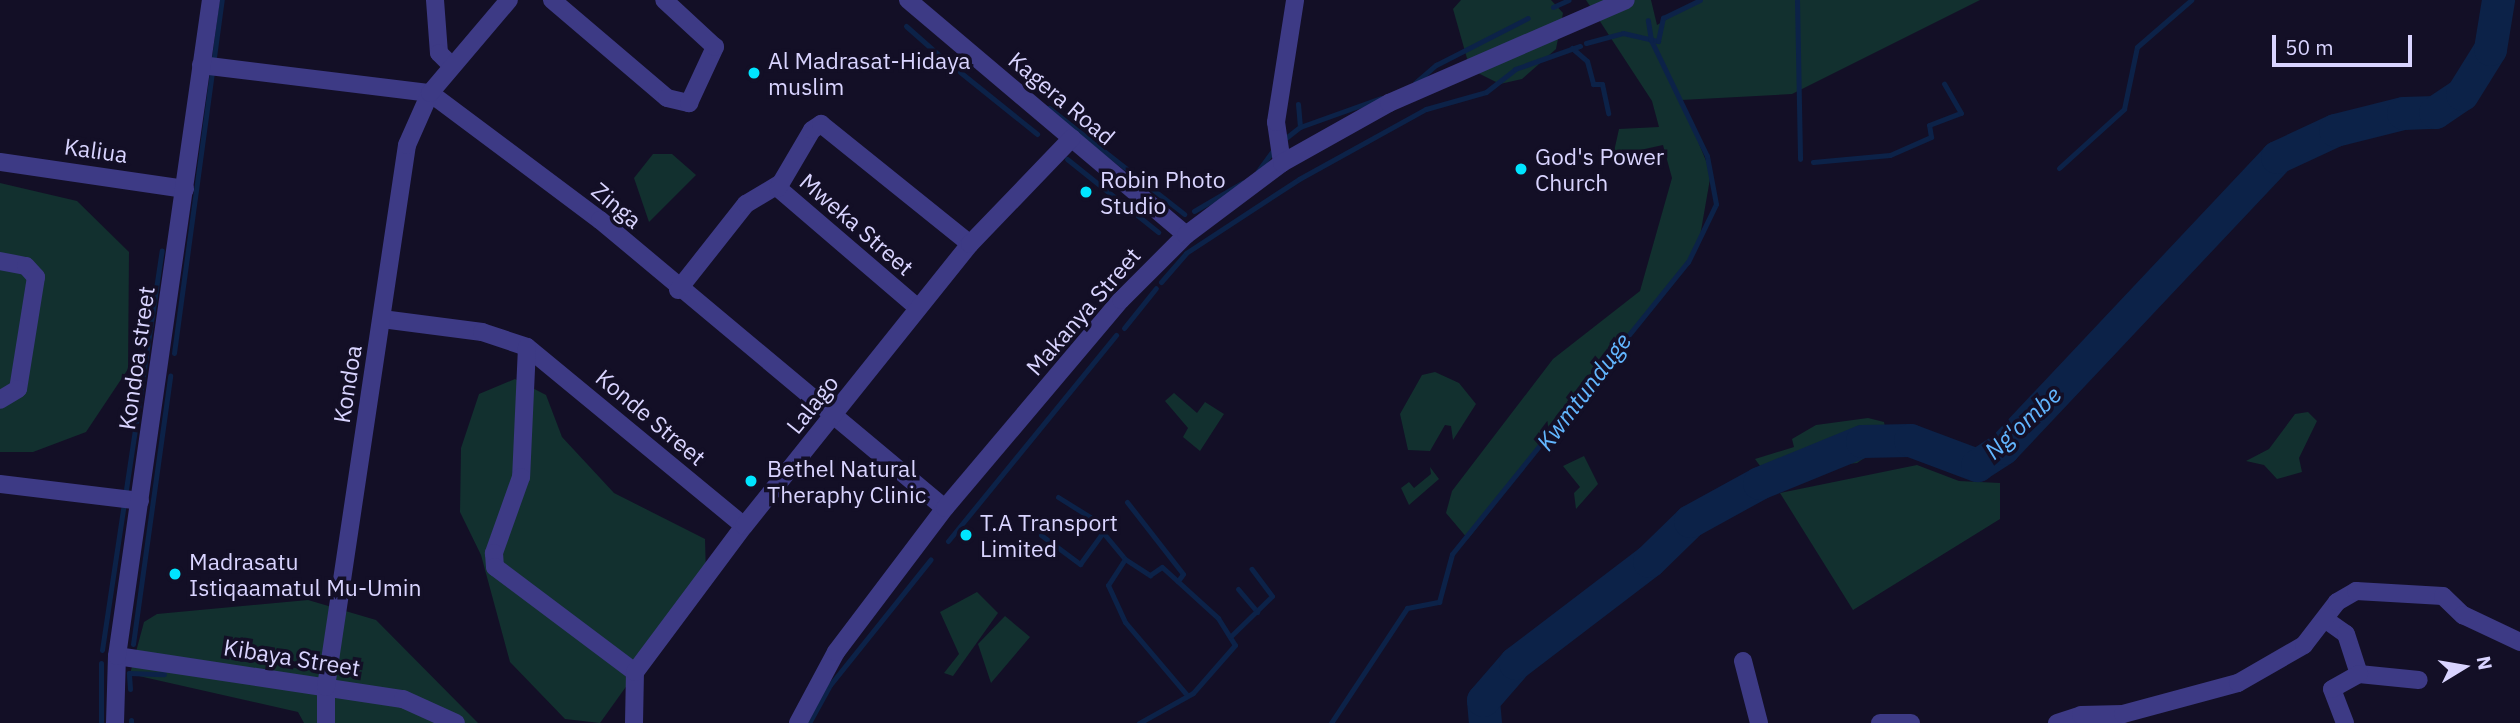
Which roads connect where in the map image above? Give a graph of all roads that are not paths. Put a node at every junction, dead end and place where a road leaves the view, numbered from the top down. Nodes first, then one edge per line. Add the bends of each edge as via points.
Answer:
1 (211, 0) edge
2 (435, 0) edge
3 (509, 0) edge
4 (552, 0) edge
5 (664, 0) edge
6 (908, 0) edge
7 (1295, 0) edge
8 (1619, 2) edge
9 (201, 65) junction
10 (452, 66) junction
11 (430, 93) junction
12 (1072, 138) junction
13 (0, 162) edge
14 (1282, 163) junction
15 (779, 184) junction
16 (185, 189) junction
17 (1186, 235) junction
18 (970, 244) junction
19 (0, 261) edge
20 (678, 290) junction
21 (918, 308) junction
22 (382, 319) junction
23 (527, 347) junction
24 (0, 400) edge
25 (836, 416) junction
26 (0, 484) edge
27 (140, 501) junction
28 (945, 508) junction
29 (744, 526) junction
30 (2326, 620) junction
31 (2520, 642) edge
32 (117, 656) junction
33 (1743, 661) dead end
34 (635, 672) junction
35 (2359, 674) junction
36 (2419, 680) dead end
37 (326, 687) junction
38 (115, 723) edge
39 (326, 723) edge
40 (456, 723) edge
41 (634, 723) edge
42 (798, 723) edge
43 (1759, 723) edge
44 (1880, 723) edge
45 (1912, 723) edge
46 (2057, 723) edge
47 (2345, 723) edge

1 - 9 street, Kondoa street
2 - 10 street via 439,52
3 - 10 street, Kondoa
4 - 5 street via 667,98 689,103 715,47
6 - 12 street, Kagera Road
7 - 14 street via 1276,122
8 - 14 street, Makanya Street via 1401,97
9 - 11 street, Zinga
9 - 16 street, Kondoa street
10 - 11 street, Kondoa
11 - 20 street, Zinga via 600,220
11 - 22 street, Kondoa via 407,145
12 - 17 street, Kagera Road
12 - 18 street, Lalago
13 - 16 street, Kaliua
14 - 17 street, Makanya Street
15 - 18 street, Mweka Street via 821,124
15 - 20 street via 746,204
15 - 21 street, Mweka Street
16 - 27 street, Kondoa street
17 - 28 street, Makanya Street via 1121,300
18 - 21 street, Lalago
19 - 24 street via 26,266 36,277 18,389
20 - 25 street, Zinga
21 - 25 street, Lalago
22 - 23 street via 482,332
22 - 37 street, Kondoa
23 - 29 street, Konde Street
23 - 34 street via 521,477 495,567
25 - 28 street, Zinga
25 - 29 street, Lalago
26 - 27 street
27 - 32 street, Kondoa street
28 - 42 street, Makanya Street via 836,652
29 - 34 street, Lalago
30 - 31 street via 2337,602 2356,591 2428,593 2449,599 2463,615
30 - 35 street via 2346,634
30 - 46 street via 2304,645 2238,683 2134,711
32 - 37 street, Kibaya Street
32 - 38 street, Kondoa street
33 - 43 street
34 - 41 street
35 - 36 street
35 - 47 street via 2332,689
37 - 39 street, Kondoa
37 - 40 street, Kibaya Street via 403,699
44 - 45 street

